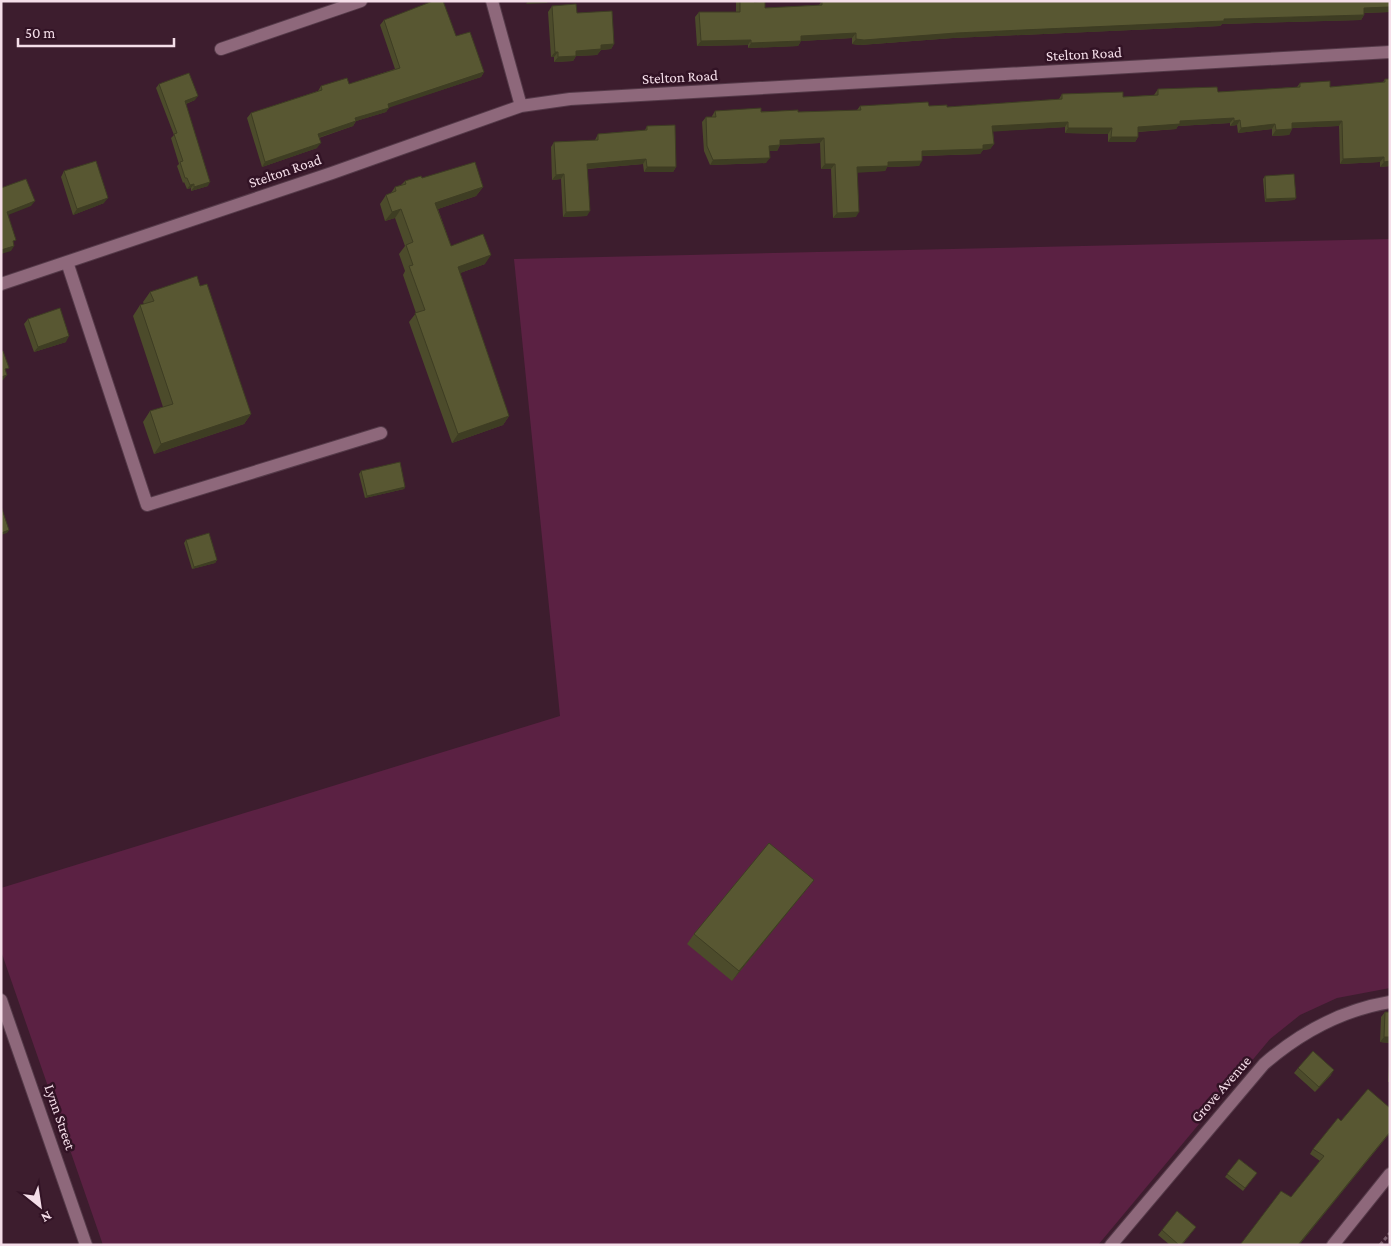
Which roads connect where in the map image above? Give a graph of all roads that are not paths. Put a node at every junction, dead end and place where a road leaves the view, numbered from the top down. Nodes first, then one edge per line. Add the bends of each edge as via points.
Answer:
1 (361, 1) edge
2 (492, 1) edge
3 (221, 48) dead end
4 (1390, 52) edge
5 (521, 106) junction
6 (67, 262) junction
7 (1, 284) edge
8 (381, 433) dead end
9 (1, 1000) edge
10 (1390, 1002) edge
11 (1390, 1174) edge
12 (86, 1245) edge
13 (1111, 1245) edge
14 (1333, 1245) edge

1 - 3 street
2 - 5 street
4 - 5 street, Stelton Road via 580,99
5 - 6 street, Stelton Road
6 - 7 street, Stelton Road
6 - 8 street via 147,504
9 - 12 street, Lynn Street
10 - 13 street, Grove Avenue via 1348,1012 1317,1026 1264,1064
11 - 14 street

